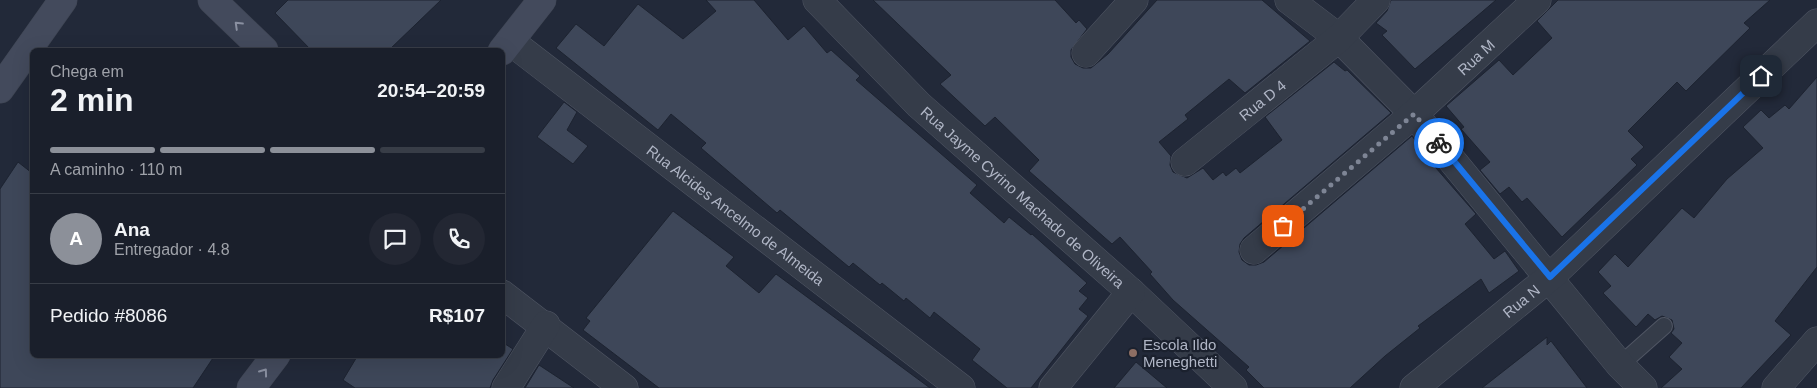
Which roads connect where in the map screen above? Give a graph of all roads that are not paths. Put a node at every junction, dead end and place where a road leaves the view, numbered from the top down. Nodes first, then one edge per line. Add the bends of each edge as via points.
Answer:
1 (63, 0) edge
2 (212, 0) edge
3 (542, 0) edge
4 (817, 0) edge
5 (1134, 0) edge
6 (1289, 0) edge
7 (1376, 0) edge
8 (1537, 0) edge
9 (1817, 23) edge
10 (1339, 38) junction
11 (503, 47) edge
12 (262, 48) edge
13 (505, 48) edge
14 (1086, 53) dead end
15 (2, 83) edge
16 (1414, 114) junction
17 (1185, 162) dead end
18 (1254, 250) dead end
19 (1550, 277) junction
20 (1131, 292) junction
21 (505, 296) edge
22 (546, 325) junction
23 (1664, 326) dead end
24 (1817, 342) edge
25 (274, 358) edge
26 (1620, 365) junction
27 (251, 388) edge
28 (506, 388) edge
29 (624, 388) edge
30 (961, 388) edge
31 (1053, 388) edge
32 (1233, 388) edge
33 (1414, 388) edge
34 (1643, 388) edge
35 (1776, 388) edge

1 - 15 main road
12 -> 2 main road
3 - 11 main road
4 - 20 street, Rua Jayme Cyrino Machado de Oliveira via 919,105
5 - 14 street
6 - 10 street
7 - 10 street, Rua D 4
8 - 16 street, Rua M
9 - 19 street, Rua N
10 - 16 street
10 - 17 street, Rua D 4
13 - 30 street, Rua Alcides Ancelmo de Almeida
16 - 18 street, Rua M
16 - 19 street
19 - 26 street
19 - 33 street, Rua N
20 - 31 street
20 - 32 street, Rua Jayme Cyrino Machado de Oliveira
21 - 22 street
22 - 28 street
22 - 29 street
23 - 26 lane
24 - 35 street
27 -> 25 main road
26 - 34 street

